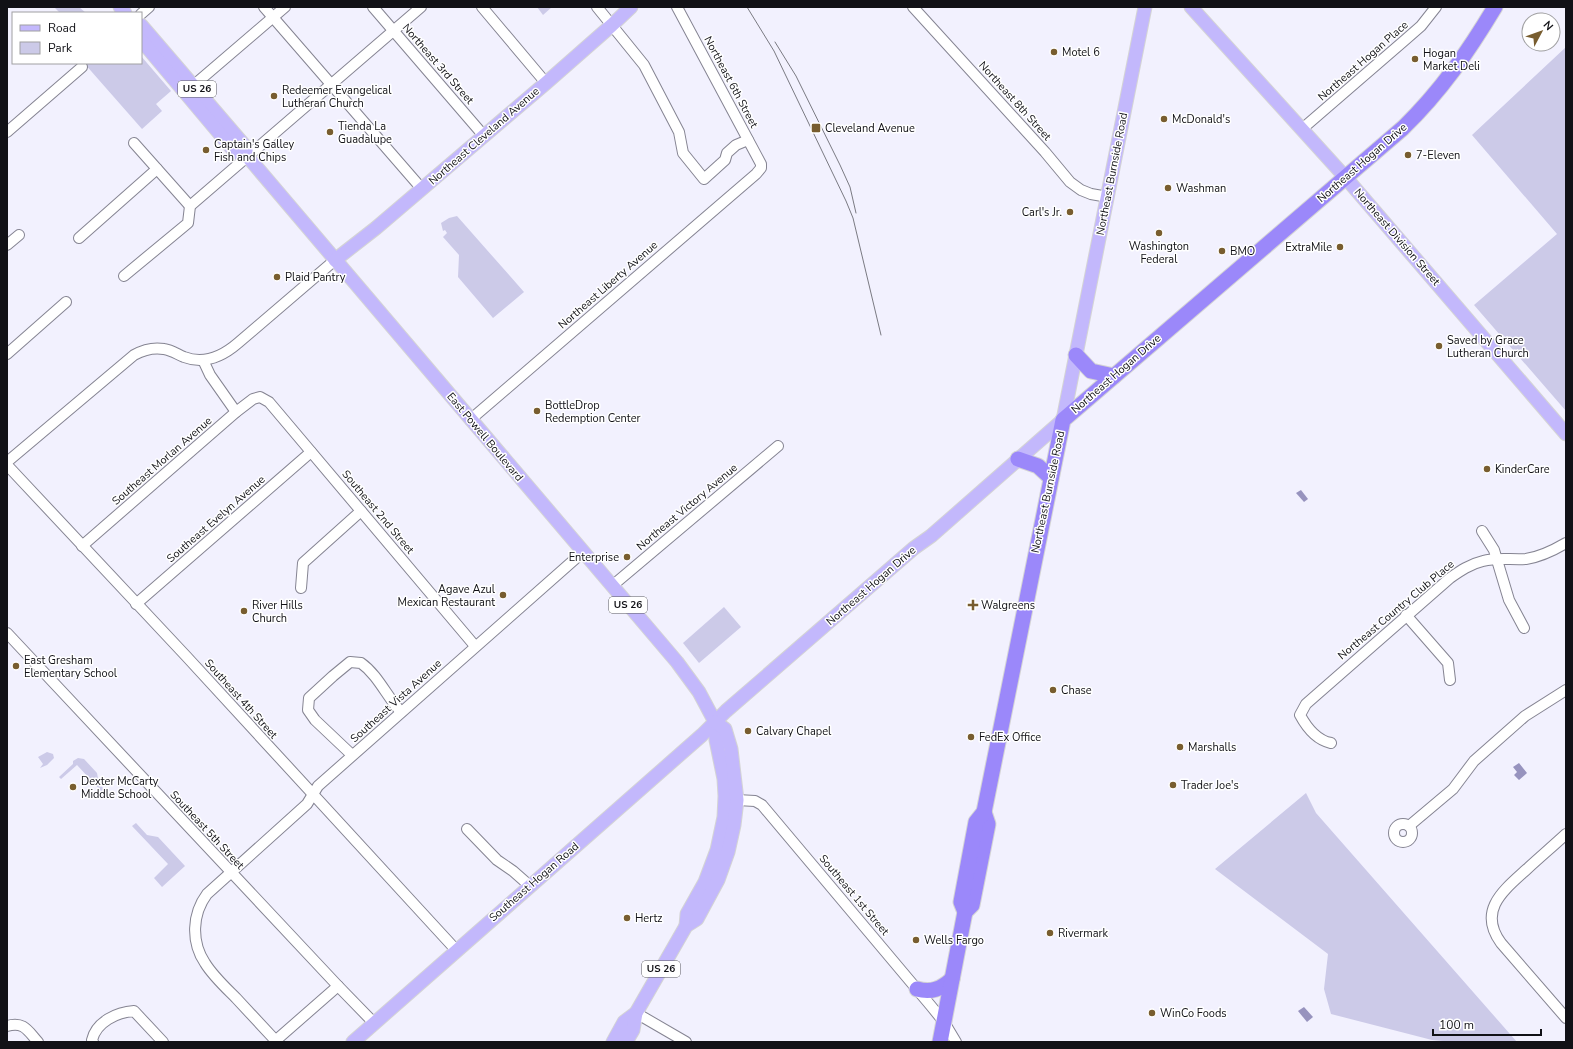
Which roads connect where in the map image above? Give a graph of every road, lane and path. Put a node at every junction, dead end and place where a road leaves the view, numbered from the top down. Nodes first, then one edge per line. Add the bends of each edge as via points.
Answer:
1 (264, 7) edge
2 (285, 7) edge
3 (373, 7) edge
4 (421, 7) edge
5 (482, 7) edge
6 (597, 7) edge
7 (631, 7) edge
8 (677, 7) edge
9 (913, 7) edge
10 (1145, 7) edge
11 (1191, 7) edge
12 (1436, 7) edge
13 (1495, 7) edge
14 (272, 17) junction
15 (142, 25) edge
16 (612, 25) junction
17 (394, 31) junction
18 (142, 41) edge
19 (160, 62) junction
20 (82, 67) dead end
21 (546, 83) junction
22 (194, 85) junction
23 (331, 85) junction
24 (1302, 129) junction
25 (7, 132) edge
26 (484, 136) junction
27 (748, 140) junction
28 (134, 143) dead end
29 (248, 157) junction
30 (157, 168) junction
31 (761, 168) joint
32 (1346, 178) junction
33 (422, 189) junction
34 (1108, 197) junction
35 (190, 206) junction
36 (19, 235) dead end
37 (79, 238) dead end
38 (7, 245) edge
39 (335, 260) junction
40 (124, 276) dead end
41 (66, 302) dead end
42 (7, 354) edge
43 (1076, 355) junction
44 (203, 360) junction
45 (1114, 376) junction
46 (260, 398) joint
47 (236, 412) junction
48 (470, 420) junction
49 (1063, 420) junction
50 (1566, 434) edge
51 (778, 446) dead end
52 (311, 452) junction
53 (1018, 459) junction
54 (7, 464) edge
55 (1051, 478) junction
56 (361, 511) junction
57 (1482, 531) dead end
58 (1566, 543) edge
59 (82, 546) junction
60 (583, 552) junction
61 (1497, 559) junction
62 (612, 586) junction
63 (301, 588) dead end
64 (136, 604) junction
65 (1406, 615) junction
66 (1524, 628) dead end
67 (7, 633) edge
68 (475, 646) junction
69 (1450, 680) dead end
70 (1566, 690) edge
71 (401, 712) junction
72 (715, 722) junction
73 (1331, 743) dead end
74 (352, 755) junction
75 (312, 795) junction
76 (737, 800) junction
77 (984, 812) junction
78 (1409, 826) dead end
79 (467, 829) dead end
80 (1566, 834) edge
81 (726, 840) junction
82 (973, 840) junction
83 (231, 872) junction
84 (530, 886) junction
85 (975, 890) junction
86 (965, 912) junction
87 (457, 951) junction
88 (952, 979) junction
89 (338, 986) junction
90 (917, 988) junction
91 (636, 1013) junction
92 (1566, 1018) edge
93 (944, 1022) junction
94 (374, 1023) junction
95 (7, 1026) edge
96 (275, 1041) edge
97 (38, 1042) edge
98 (93, 1042) edge
99 (163, 1042) edge
100 (353, 1042) edge
101 (613, 1042) edge
102 (626, 1042) edge
103 (686, 1042) edge
104 (940, 1042) edge
105 (956, 1042) edge
106 (964, 1042) edge

1 - 14 street
2 - 14 street
3 - 17 street, Northeast 3rd Street
4 - 17 street
5 - 21 street
6 - 16 street
7 - 16 main road, Northeast Cleveland Avenue
8 - 27 street, Northeast 6th Street
9 - 34 street, Northeast 8th Street via 1070,182 1091,194
10 - 34 main road, Northeast Burnside Road
11 - 24 main road, Northeast Division Street
12 - 24 street, Northeast Hogan Place via 1416,31
13 - 32 highway, Northeast Hogan Drive via 1470,48 1435,95 1399,132
14 - 22 street
14 - 23 street
15 - 22 main road, East Powell Boulevard / US 26
16 - 21 main road, Northeast Cleveland Avenue
16 - 27 street via 647,70 679,132 683,152 704,179 725,160 727,153 736,145
17 - 23 street
17 - 26 street, Northeast 3rd Street
18 - 19 main road, East Powell Boulevard / US 26
19 - 22 main road via 173,70 188,85
19 - 29 main road, East Powell Boulevard / US 26 via 235,152
20 - 25 street
21 - 26 main road, Northeast Cleveland Avenue
22 - 29 main road, East Powell Boulevard / US 26 via 244,145
23 - 29 street
23 - 33 street
24 - 32 main road, Northeast Division Street
26 - 33 main road, Northeast Cleveland Avenue
27 - 31 street, Northeast 6th Street
28 - 30 street
29 - 35 street
29 - 39 main road, East Powell Boulevard / US 26
30 - 35 street
30 - 37 street
31 - 48 street, Northeast Liberty Avenue
32 - 45 highway, Northeast Hogan Drive
32 - 50 main road, Northeast Division Street
33 - 39 main road, Northeast Cleveland Avenue
34 - 43 main road, Northeast Burnside Road
35 - 40 street via 188,223
36 - 38 street
39 - 44 street via 232,349 218,357
39 - 48 main road, East Powell Boulevard / US 26
41 - 42 street
43 - 45 highway via 1091,371
43 - 49 main road, Northeast Burnside Road
44 - 47 street via 210,375
44 - 54 street via 155,348 134,355
45 - 49 highway, Northeast Hogan Drive
46 - 47 street, Southeast Morlan Avenue via 252,399
46 - 52 street, Southeast 2nd Street via 269,402
47 - 59 street, Southeast Morlan Avenue
48 - 60 main road, East Powell Boulevard / US 26
49 - 53 main road, Northeast Hogan Drive
49 - 55 highway, Northeast Burnside Road
51 - 62 street, Northeast Victory Avenue
52 - 56 street, Southeast 2nd Street
52 - 64 street, Southeast Evelyn Avenue
53 - 55 highway via 1038,466
53 - 72 main road, Northeast Hogan Drive
54 - 59 street, Southeast 4th Street
55 - 77 highway, Northeast Burnside Road
56 - 63 street via 303,563
56 - 68 street, Southeast 2nd Street
57 - 61 street
58 - 61 street, Northeast Country Club Place via 1550,552 1526,559
59 - 64 street, Southeast 4th Street
60 - 62 main road, East Powell Boulevard / US 26
60 - 68 street, Southeast Vista Avenue
61 - 65 street, Northeast Country Club Place via 1466,567
61 - 66 street via 1509,600
62 - 72 main road, East Powell Boulevard / US 26 via 687,674
64 - 75 street, Southeast 4th Street
65 - 69 street via 1448,663
65 - 73 street, Northeast Country Club Place via 1306,704 1300,715 1305,725 1318,738
67 - 83 street, Southeast 5th Street
68 - 71 street, Southeast Vista Avenue
70 - 78 street via 1531,711 1474,761 1453,789
71 - 74 street, Southeast Vista Avenue
71 - 74 street via 374,674 361,662 350,662 332,676 309,698 308,710
72 - 76 main road, East Powell Boulevard / US 26 via 725,729 731,749
72 - 81 main road, East Powell Boulevard / US 26 via 724,779
72 - 84 main road, Southeast Hogan Road
74 - 75 street, Southeast Vista Avenue via 318,786
75 - 83 street, Southeast Vista Avenue via 308,804
75 - 87 street, Southeast 4th Street
76 - 81 main road, East Powell Boulevard / US 26
76 - 90 street, Southeast 1st Street via 756,801 762,805
77 - 82 highway, Northeast Burnside Road via 976,822
77 - 85 highway, Northeast Burnside Road via 988,824
79 - 84 street via 497,860
80 - 92 street via 1502,892 1487,921 1501,943
81 - 91 main road, East Powell Boulevard / US 26 via 687,914 686,926
82 - 85 highway via 975,856 970,883
82 - 86 highway, Northeast Burnside Road via 961,902
83 - 89 street, Southeast 5th Street
83 - 96 street, Southeast Vista Avenue via 201,902 195,921 197,944 209,970
84 - 87 main road, Southeast Hogan Road
85 - 86 highway, Northeast Burnside Road via 972,906
86 - 88 highway, Northeast Burnside Road
87 - 94 main road, Southeast Hogan Road
88 - 90 highway via 934,991
88 - 93 highway, Northeast Burnside Road
89 - 94 street, Southeast 5th Street
89 - 96 street
90 - 93 street, Southeast 1st Street
91 - 101 main road, East Powell Boulevard / US 26 via 624,1022
91 - 102 main road, East Powell Boulevard / US 26 via 633,1030
91 - 103 street
93 - 104 highway, Northeast Burnside Road
93 - 105 street, Southeast 1st Street
93 - 106 street, Southeast 1st Street
94 - 100 main road, Southeast Hogan Road
95 - 97 street via 15,1023 23,1025
98 - 99 street via 93,1035 111,1017 134,1011

